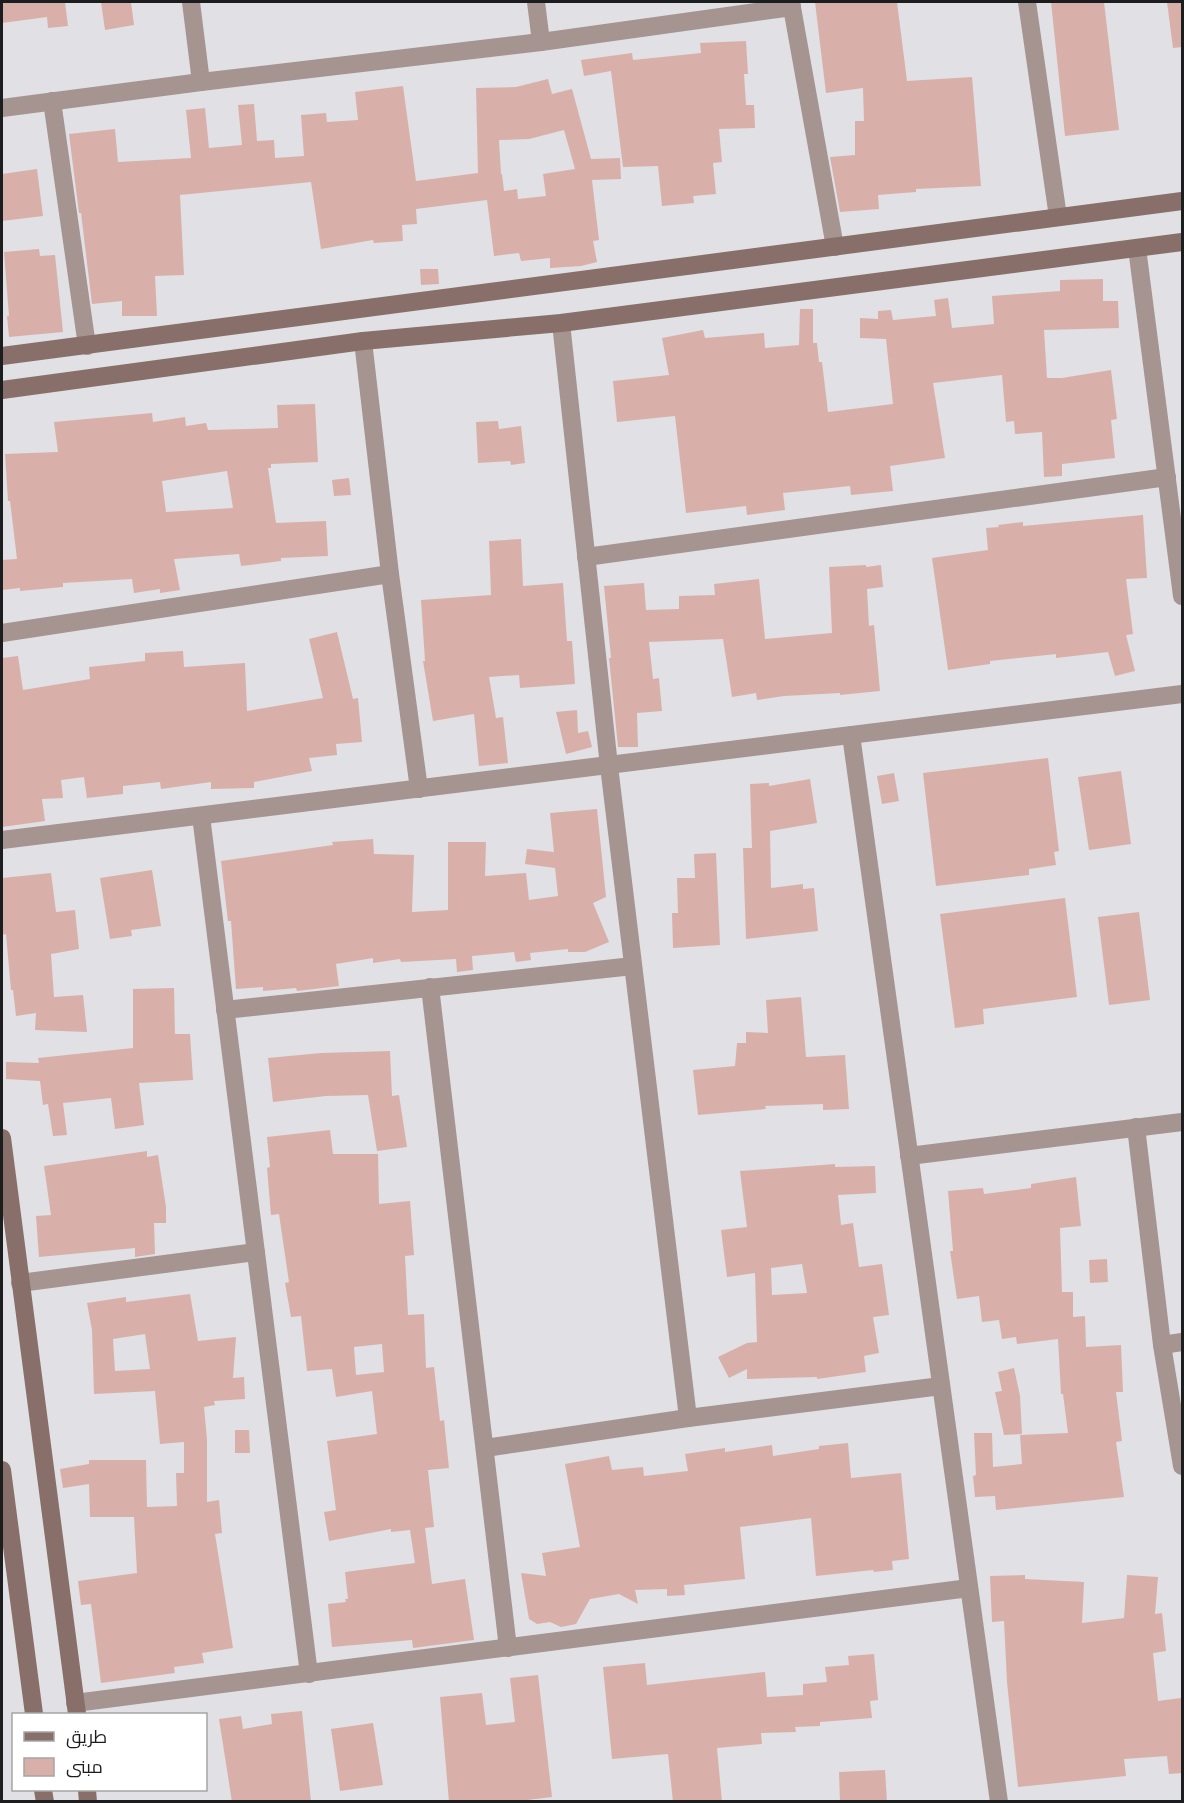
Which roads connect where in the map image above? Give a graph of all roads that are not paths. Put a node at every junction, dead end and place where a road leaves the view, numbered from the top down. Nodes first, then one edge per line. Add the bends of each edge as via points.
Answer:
1 (191, 2) edge
2 (536, 2) edge
3 (1026, 2) edge
4 (792, 4) edge
5 (541, 42) junction
6 (201, 82) junction
7 (52, 101) junction
8 (2, 108) edge
9 (1182, 201) edge
10 (1058, 217) junction
11 (1182, 242) edge
12 (835, 247) junction
13 (1137, 248) junction
14 (561, 323) junction
15 (363, 341) junction
16 (87, 345) junction
17 (2, 356) edge
18 (2, 390) edge
19 (1167, 477) junction
20 (586, 557) junction
21 (390, 574) junction
22 (1182, 596) edge
23 (2, 633) edge
24 (1182, 694) edge
25 (851, 735) junction
26 (609, 766) junction
27 (419, 789) junction
28 (201, 816) junction
29 (2, 840) edge
30 (633, 966) junction
31 (430, 987) junction
32 (225, 1010) junction
33 (1182, 1122) edge
34 (1136, 1128) junction
35 (2, 1138) edge
36 (909, 1156) junction
37 (256, 1252) junction
38 (20, 1283) junction
39 (1182, 1342) edge
40 (1162, 1345) junction
41 (941, 1386) junction
42 (688, 1418) junction
43 (485, 1448) junction
44 (1182, 1466) edge
45 (2, 1470) edge
46 (3, 1495) edge
47 (969, 1588) junction
48 (508, 1648) junction
49 (309, 1674) junction
50 (76, 1709) edge
51 (34, 1713) edge
52 (999, 1802) edge

1 - 6 street
2 - 5 street
3 - 10 street
4 - 5 street
4 - 12 street
5 - 6 street
6 - 7 street
7 - 8 street
7 - 16 street
9 - 10 street
10 - 12 street
11 - 13 street
12 - 16 street
13 - 14 street
13 - 19 street
14 - 15 street
14 - 20 street
15 - 18 street
15 - 21 street
16 - 17 street
19 - 20 street
19 - 22 street
20 - 26 street
21 - 23 street
21 - 27 street
24 - 25 street
25 - 26 street
25 - 36 street
26 - 27 street
26 - 30 street
27 - 28 street
28 - 29 street
28 - 32 street
30 - 31 street
30 - 42 street
31 - 32 street
31 - 43 street
32 - 37 street
33 - 34 street
34 - 36 street
34 - 40 street
35 - 38 street
36 - 41 street
37 - 38 street
37 - 49 street
38 - 50 street
39 - 40 street
40 - 44 street
41 - 42 street
41 - 47 street
42 - 43 street
43 - 48 street
45 - 46 street
46 - 51 street
47 - 48 street
47 - 52 street
48 - 49 street
49 - 50 street

